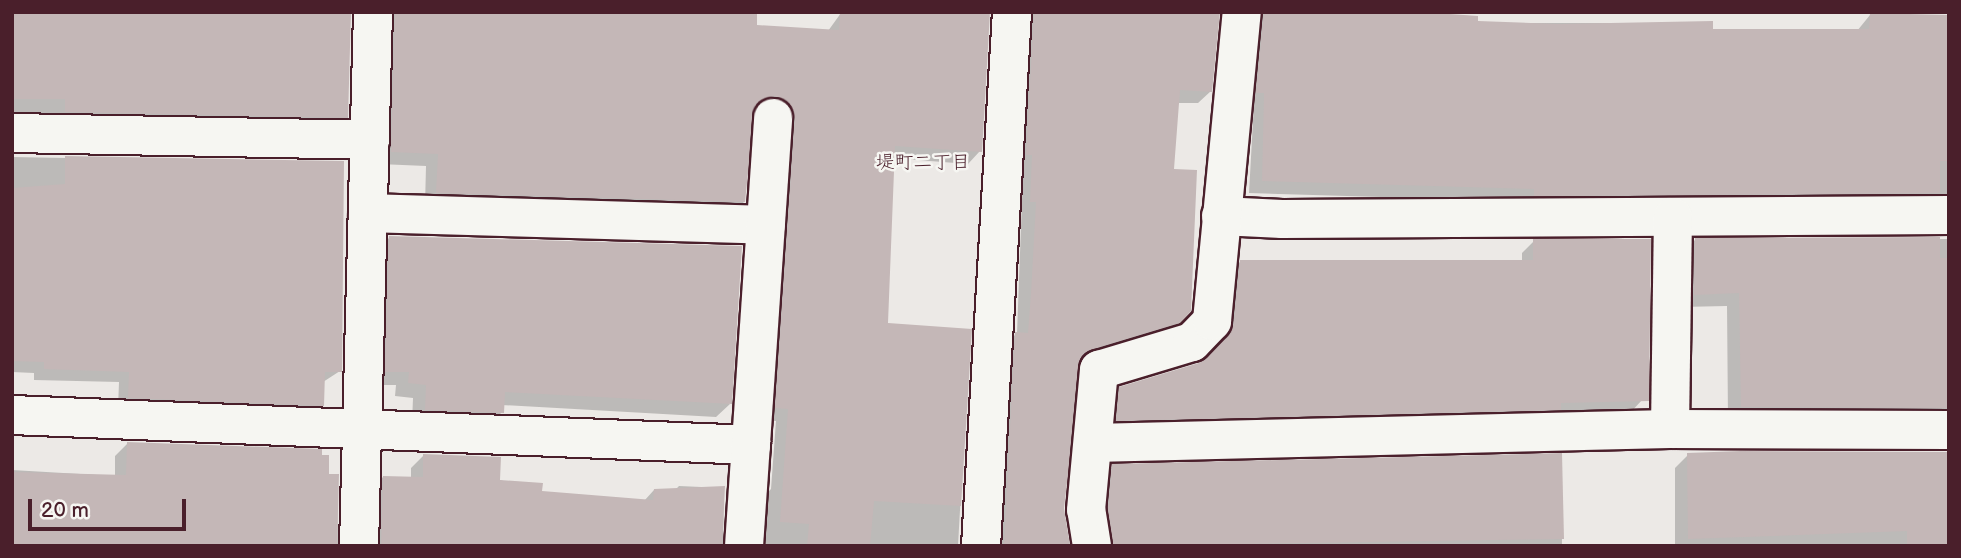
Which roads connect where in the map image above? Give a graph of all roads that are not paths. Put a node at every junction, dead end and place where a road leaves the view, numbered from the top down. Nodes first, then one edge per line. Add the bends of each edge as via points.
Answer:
1 (373, 12) edge
2 (1012, 12) edge
3 (1242, 12) edge
4 (773, 118) dead end
5 (12, 133) edge
6 (370, 140) junction
7 (368, 213) junction
8 (1949, 215) edge
9 (1221, 216) junction
10 (1673, 217) junction
11 (766, 225) junction
12 (12, 415) edge
13 (362, 429) junction
14 (1670, 429) junction
15 (1949, 430) edge
16 (1093, 443) junction
17 (751, 445) junction
18 (359, 546) edge
19 (744, 546) edge
20 (981, 546) edge
21 (1092, 546) edge

1 - 6 street
2 - 20 street
3 - 9 street
4 - 11 street
5 - 6 street
6 - 7 street
7 - 11 street
7 - 13 street
8 - 10 street
9 - 10 street
9 - 16 street via 1212,321 1192,342 1099,370
10 - 14 street
11 - 17 street
12 - 13 street
13 - 17 street
13 - 18 street
14 - 15 street
14 - 16 street
16 - 21 street via 1086,510
17 - 19 street

